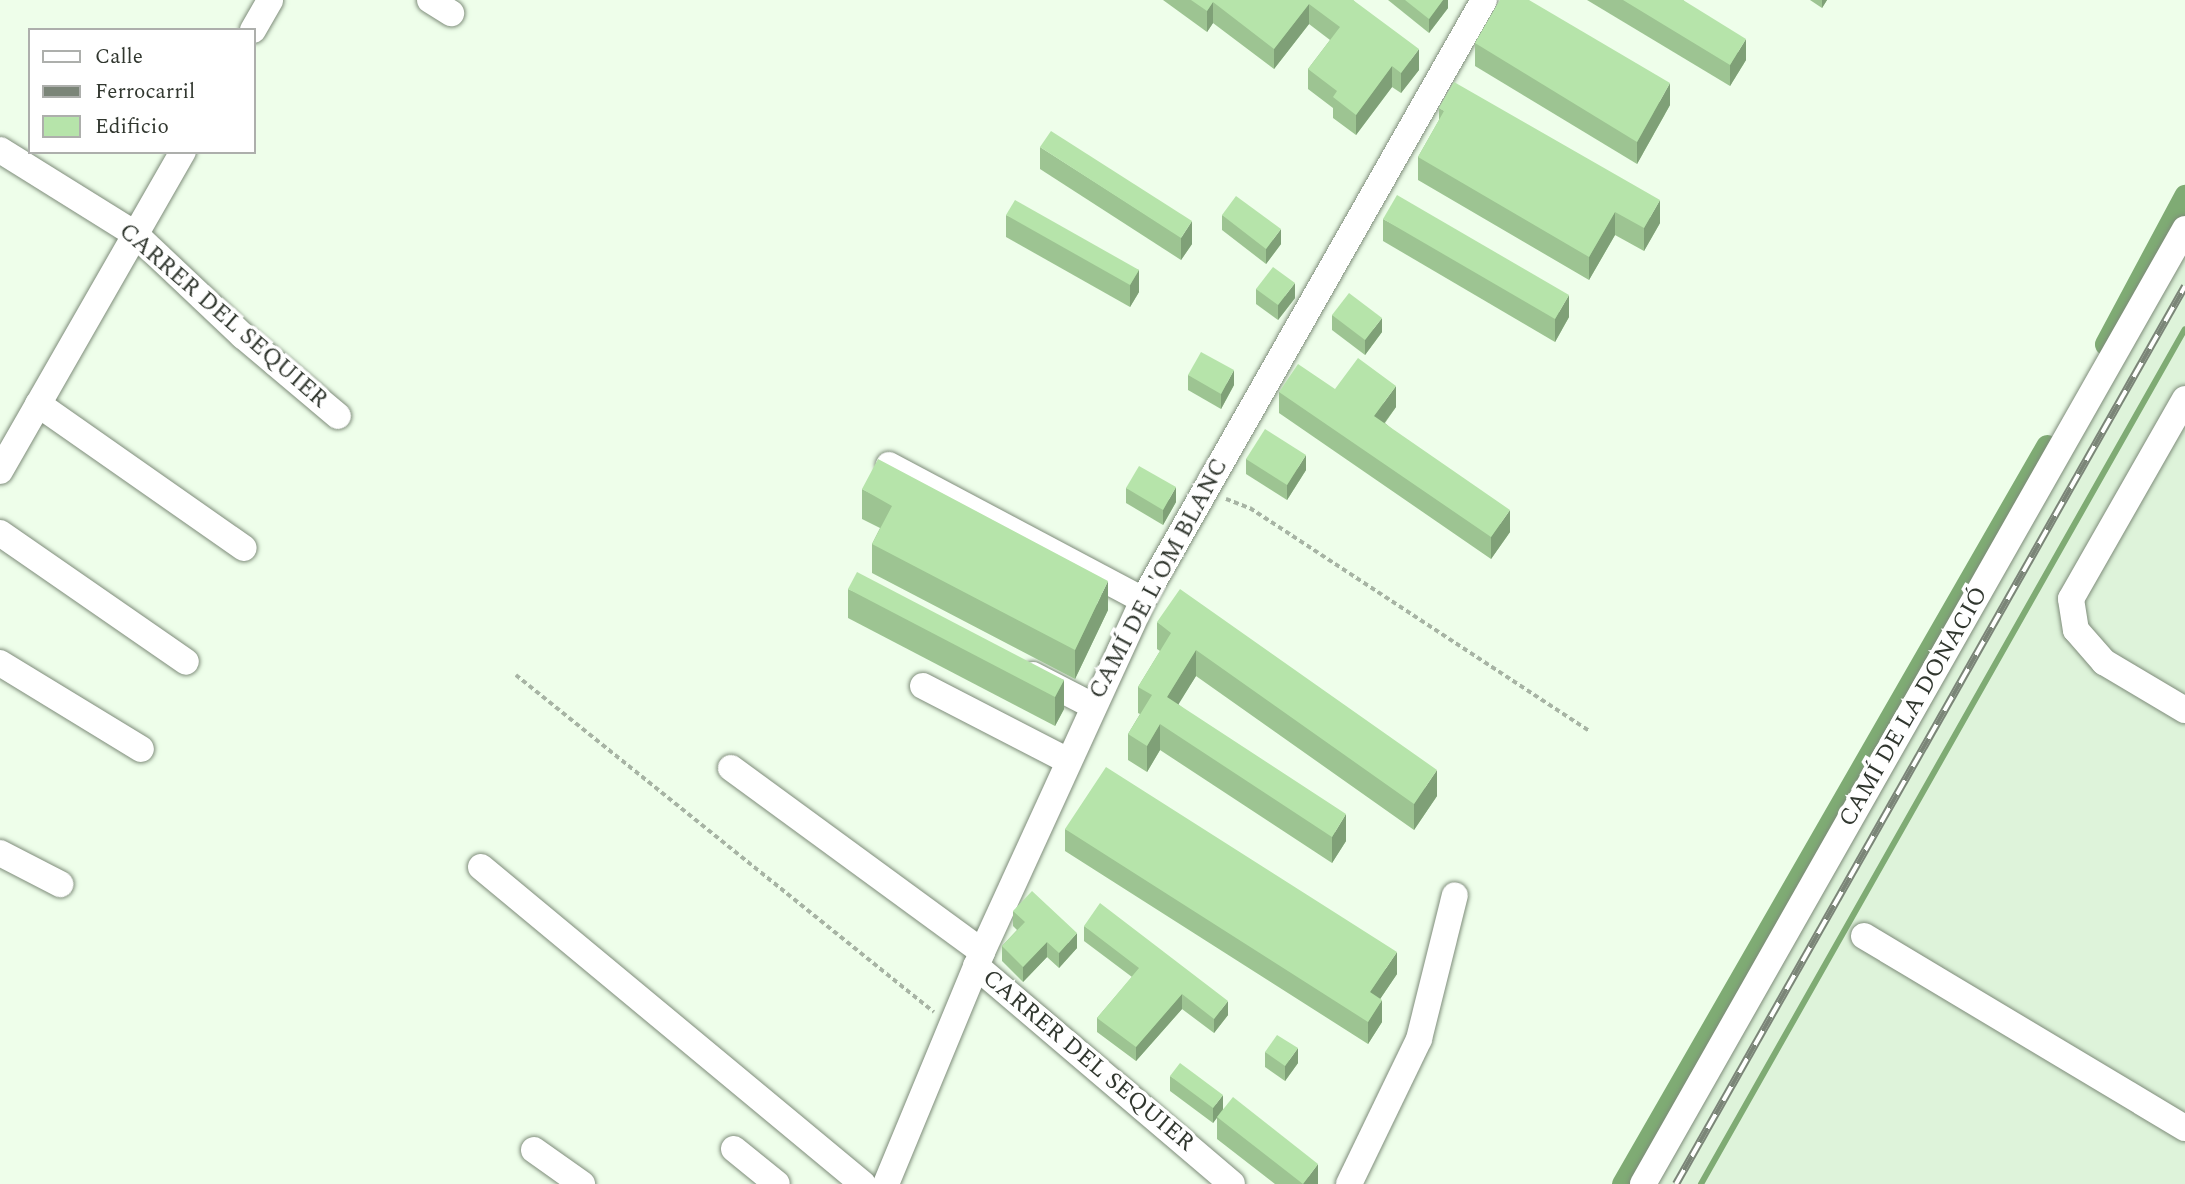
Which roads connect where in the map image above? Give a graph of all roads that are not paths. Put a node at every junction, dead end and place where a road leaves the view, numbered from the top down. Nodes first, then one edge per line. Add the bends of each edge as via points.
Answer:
1 (270, 0) edge
2 (1484, 0) edge
3 (254, 28) edge
4 (0, 150) edge
5 (182, 154) edge
6 (2185, 229) edge
7 (135, 234) junction
8 (2185, 399) edge
9 (38, 404) junction
10 (338, 416) dead end
11 (889, 465) edge
12 (0, 471) edge
13 (0, 533) edge
14 (244, 548) dead end
15 (1143, 600) junction
16 (186, 662) dead end
17 (1009, 662) edge
18 (0, 663) edge
19 (923, 686) dead end
20 (1091, 705) junction
21 (2185, 710) edge
22 (141, 750) dead end
23 (1068, 761) junction
24 (731, 768) dead end
25 (0, 853) edge
26 (481, 867) dead end
27 (60, 884) dead end
28 (1455, 895) dead end
29 (1864, 936) dead end
30 (979, 959) junction
31 (2185, 1128) edge
32 (734, 1149) dead end
33 (534, 1150) dead end
34 (582, 1184) edge
35 (777, 1184) edge
36 (863, 1184) edge
37 (886, 1184) edge
38 (1232, 1184) edge
39 (1349, 1184) edge
40 (1643, 1184) edge

1 - 3 street
2 - 15 street, CAMÍ DE L'OM BLANC
4 - 7 street, CARRER DEL SEQUIER
5 - 7 street
6 - 40 street, CAMÍ DE LA DONACIÓ
7 - 9 street
7 - 10 street, CARRER DEL SEQUIER via 243,336
8 - 21 street via 2071,599 2076,630 2104,662
9 - 12 street
9 - 14 street
11 - 15 street
13 - 16 street
15 - 20 street, CAMÍ DE L'OM BLANC
17 - 20 street
18 - 22 street
19 - 23 street
20 - 23 street, CAMÍ DE L'OM BLANC
23 - 30 street, CAMÍ DE L'OM BLANC
24 - 30 street, CARRER DEL SEQUIER
25 - 27 street
26 - 36 street
28 - 39 street via 1419,1039
29 - 31 street
30 - 37 street, CAMÍ DE L'OM BLANC
30 - 38 street, CARRER DEL SEQUIER
32 - 35 street
33 - 34 street

